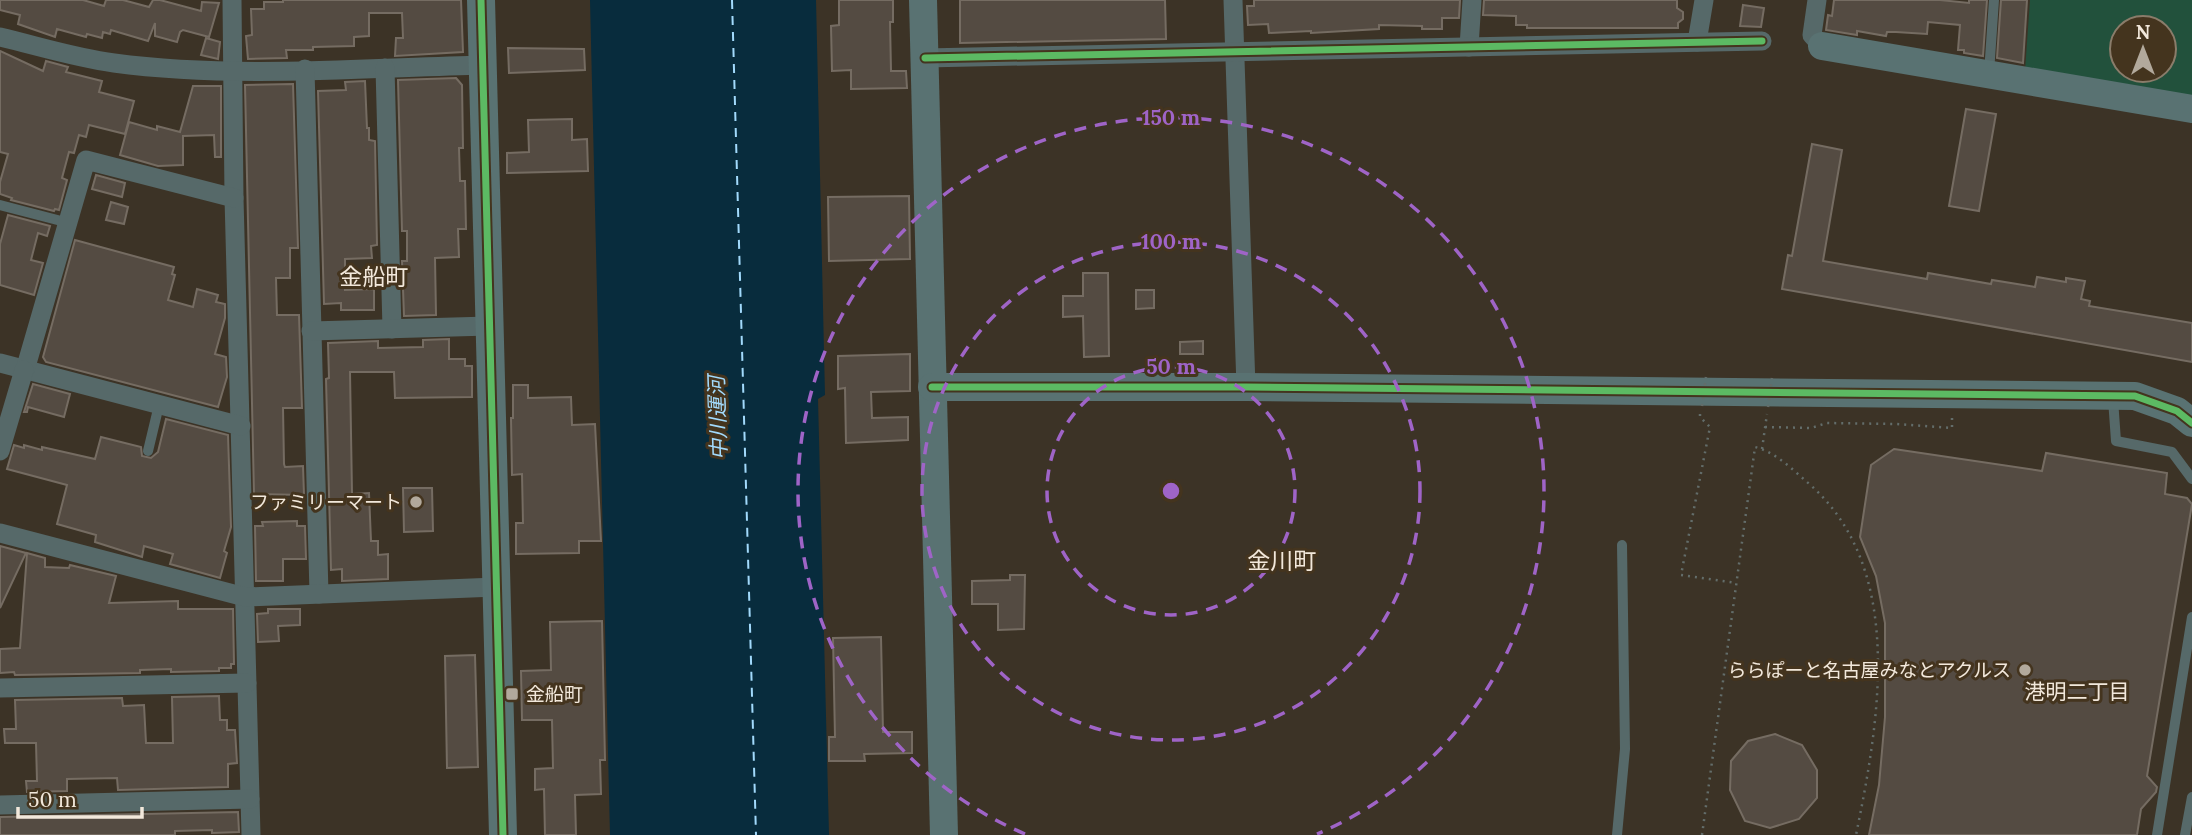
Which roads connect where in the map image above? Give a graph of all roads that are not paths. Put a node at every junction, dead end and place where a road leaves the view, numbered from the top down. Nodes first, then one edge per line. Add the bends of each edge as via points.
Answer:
1 (232, 0) edge
2 (481, 0) edge
3 (923, 0) edge
4 (1233, 0) edge
5 (1472, 0) edge
6 (1704, 0) edge
7 (1817, 0) edge
8 (1994, 0) edge
9 (0, 37) edge
10 (1762, 41) dead end
11 (1698, 42) junction
12 (1822, 46) joint
13 (1469, 47) junction
14 (1234, 52) junction
15 (925, 58) junction
16 (483, 65) junction
17 (385, 68) junction
18 (305, 69) junction
19 (232, 71) junction
20 (1989, 74) junction
21 (2192, 109) edge
22 (234, 198) junction
23 (0, 205) edge
24 (69, 223) junction
25 (489, 326) junction
26 (392, 329) junction
27 (311, 331) junction
28 (0, 363) edge
29 (24, 370) junction
30 (932, 387) junction
31 (1246, 387) junction
32 (2113, 396) junction
33 (159, 405) junction
34 (2192, 423) edge
35 (241, 426) junction
36 (0, 451) edge
37 (148, 451) dead end
38 (2192, 479) edge
39 (0, 533) edge
40 (1622, 544) dead end
41 (496, 587) junction
42 (319, 594) junction
43 (245, 597) junction
44 (2192, 617) edge
45 (247, 683) junction
46 (0, 688) edge
47 (2192, 797) edge
48 (250, 799) junction
49 (0, 804) edge
50 (251, 835) edge
51 (503, 835) edge
52 (944, 835) edge
53 (1617, 835) edge
54 (2157, 835) edge
55 (2185, 835) edge

1 - 19 street
2 - 16 street
3 - 15 street
4 - 14 street
5 - 13 street
6 - 11 street
7 - 12 street via 1812,35
8 - 20 lane
9 - 19 street via 111,63
10 - 11 street
11 - 13 street
12 - 20 street
13 - 14 street
14 - 15 street
14 - 31 street
15 - 30 street
16 - 17 street
16 - 25 street
17 - 18 street
17 - 26 street
18 - 19 street
18 - 27 street
19 - 22 street
20 - 21 street
22 - 24 street via 86,160
22 - 35 street
23 - 24 lane
24 - 29 street
25 - 26 street
25 - 41 street
26 - 27 street
27 - 42 street
28 - 29 street
29 - 33 street
29 - 36 street
30 - 31 street
30 - 52 street
31 - 32 street
32 - 34 street via 2135,396 2176,411
32 - 38 lane via 2116,441 2172,452
33 - 35 street
33 - 37 lane
35 - 43 street
39 - 43 street
40 - 53 lane via 1625,749
41 - 42 street
41 - 51 street
42 - 43 street
43 - 45 street
44 - 54 lane
45 - 46 street
45 - 48 street
47 - 55 lane
48 - 49 street
48 - 50 street

